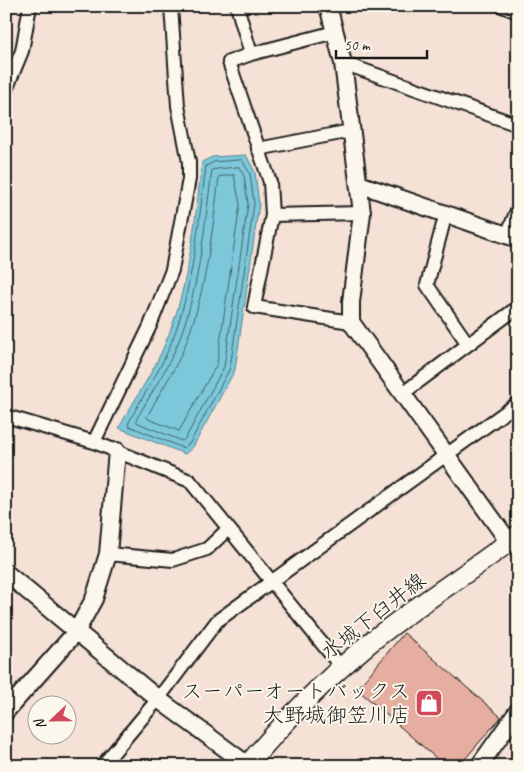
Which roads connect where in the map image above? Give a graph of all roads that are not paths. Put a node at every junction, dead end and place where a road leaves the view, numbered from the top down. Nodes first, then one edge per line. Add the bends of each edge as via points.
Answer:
1 (30, 6) edge
2 (171, 6) edge
3 (237, 6) edge
4 (328, 6) edge
5 (502, 6) edge
6 (518, 12) edge
7 (335, 32) junction
8 (251, 54) junction
9 (343, 63) junction
10 (6, 90) edge
11 (518, 125) edge
12 (352, 131) junction
13 (258, 149) junction
14 (359, 184) junction
15 (518, 208) edge
16 (362, 212) junction
17 (446, 213) junction
18 (272, 215) junction
19 (512, 237) edge
20 (518, 307) edge
21 (351, 322) junction
22 (468, 344) junction
23 (402, 394) junction
24 (518, 403) edge
25 (6, 416) edge
26 (94, 442) junction
27 (118, 450) junction
28 (447, 456) junction
29 (228, 529) junction
30 (515, 543) edge
31 (108, 554) junction
32 (6, 573) edge
33 (272, 581) junction
34 (76, 632) junction
35 (341, 667) junction
36 (158, 698) junction
37 (6, 711) edge
38 (518, 711) edge
39 (102, 766) edge
40 (248, 766) edge
41 (479, 766) edge

1 - 10 street via 22,51
2 - 26 street via 178,106 189,162 189,179 172,270 150,326
3 - 8 street
4 - 7 street
5 - 6 street
7 - 8 street
7 - 9 street
8 - 13 street via 229,62
9 - 11 street
9 - 12 street
12 - 13 street
12 - 14 street
13 - 18 street via 270,182
14 - 16 street
14 - 17 street
15 - 19 street
16 - 18 street
16 - 21 street
17 - 19 street
17 - 22 street via 427,285
18 - 21 street via 254,307
20 - 22 street
21 - 23 street
22 - 23 street
23 - 28 street
24 - 28 street
25 - 26 street
26 - 27 street
27 - 29 street via 190,481
27 - 31 street
28 - 30 street
28 - 33 street
29 - 31 street via 207,549 173,560
29 - 33 street
30 - 35 main road, 水城下臼井線
31 - 34 street via 94,599
32 - 34 street
33 - 35 street
33 - 36 street via 217,621
34 - 36 street
34 - 37 street
35 - 40 main road, 水城下臼井線 via 278,729
36 - 39 street
36 - 40 street
38 - 41 street

